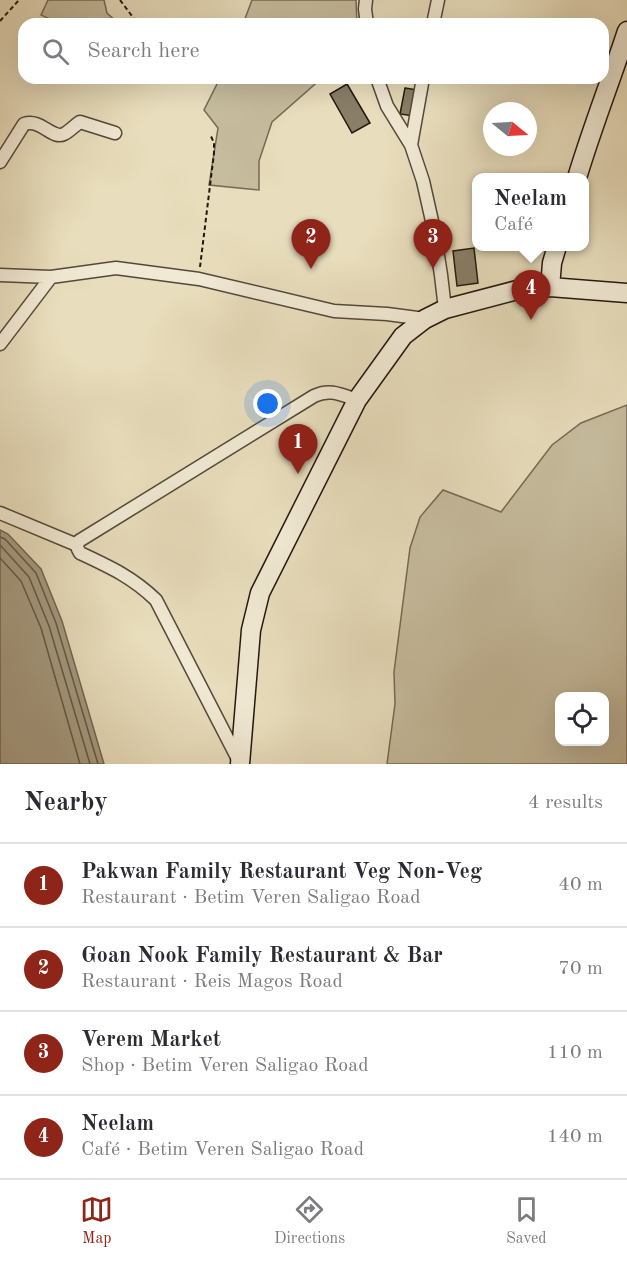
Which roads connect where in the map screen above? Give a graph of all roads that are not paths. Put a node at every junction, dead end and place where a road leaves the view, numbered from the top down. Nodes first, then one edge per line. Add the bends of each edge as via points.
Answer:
1 (366, 0) edge
2 (438, 0) edge
3 (366, 18) edge
4 (434, 18) edge
5 (627, 31) edge
6 (380, 84) edge
7 (422, 84) edge
8 (115, 133) dead end
9 (411, 145) junction
10 (0, 162) edge
11 (578, 173) edge
12 (556, 251) edge
13 (0, 274) edge
14 (51, 277) junction
15 (550, 287) junction
16 (627, 293) edge
17 (445, 309) junction
18 (425, 319) junction
19 (0, 344) edge
20 (357, 400) junction
21 (0, 513) edge
22 (77, 545) junction
23 (240, 764) edge

1 - 3 street
2 - 4 street
5 - 11 main road
6 - 9 street via 387,106
7 - 9 street
8 - 10 street via 80,122 65,134 57,135 30,122 24,124
9 - 17 street via 434,230
12 - 15 main road
13 - 14 street
14 - 18 street via 116,268 199,279 334,311
14 - 19 street
15 - 16 main road
15 - 17 main road via 525,288
17 - 18 main road
18 - 20 main road via 403,336
20 - 22 street via 331,391 314,396
20 - 23 main road via 260,593 251,630
21 - 22 street
22 - 23 street via 80,553 127,576 156,600

